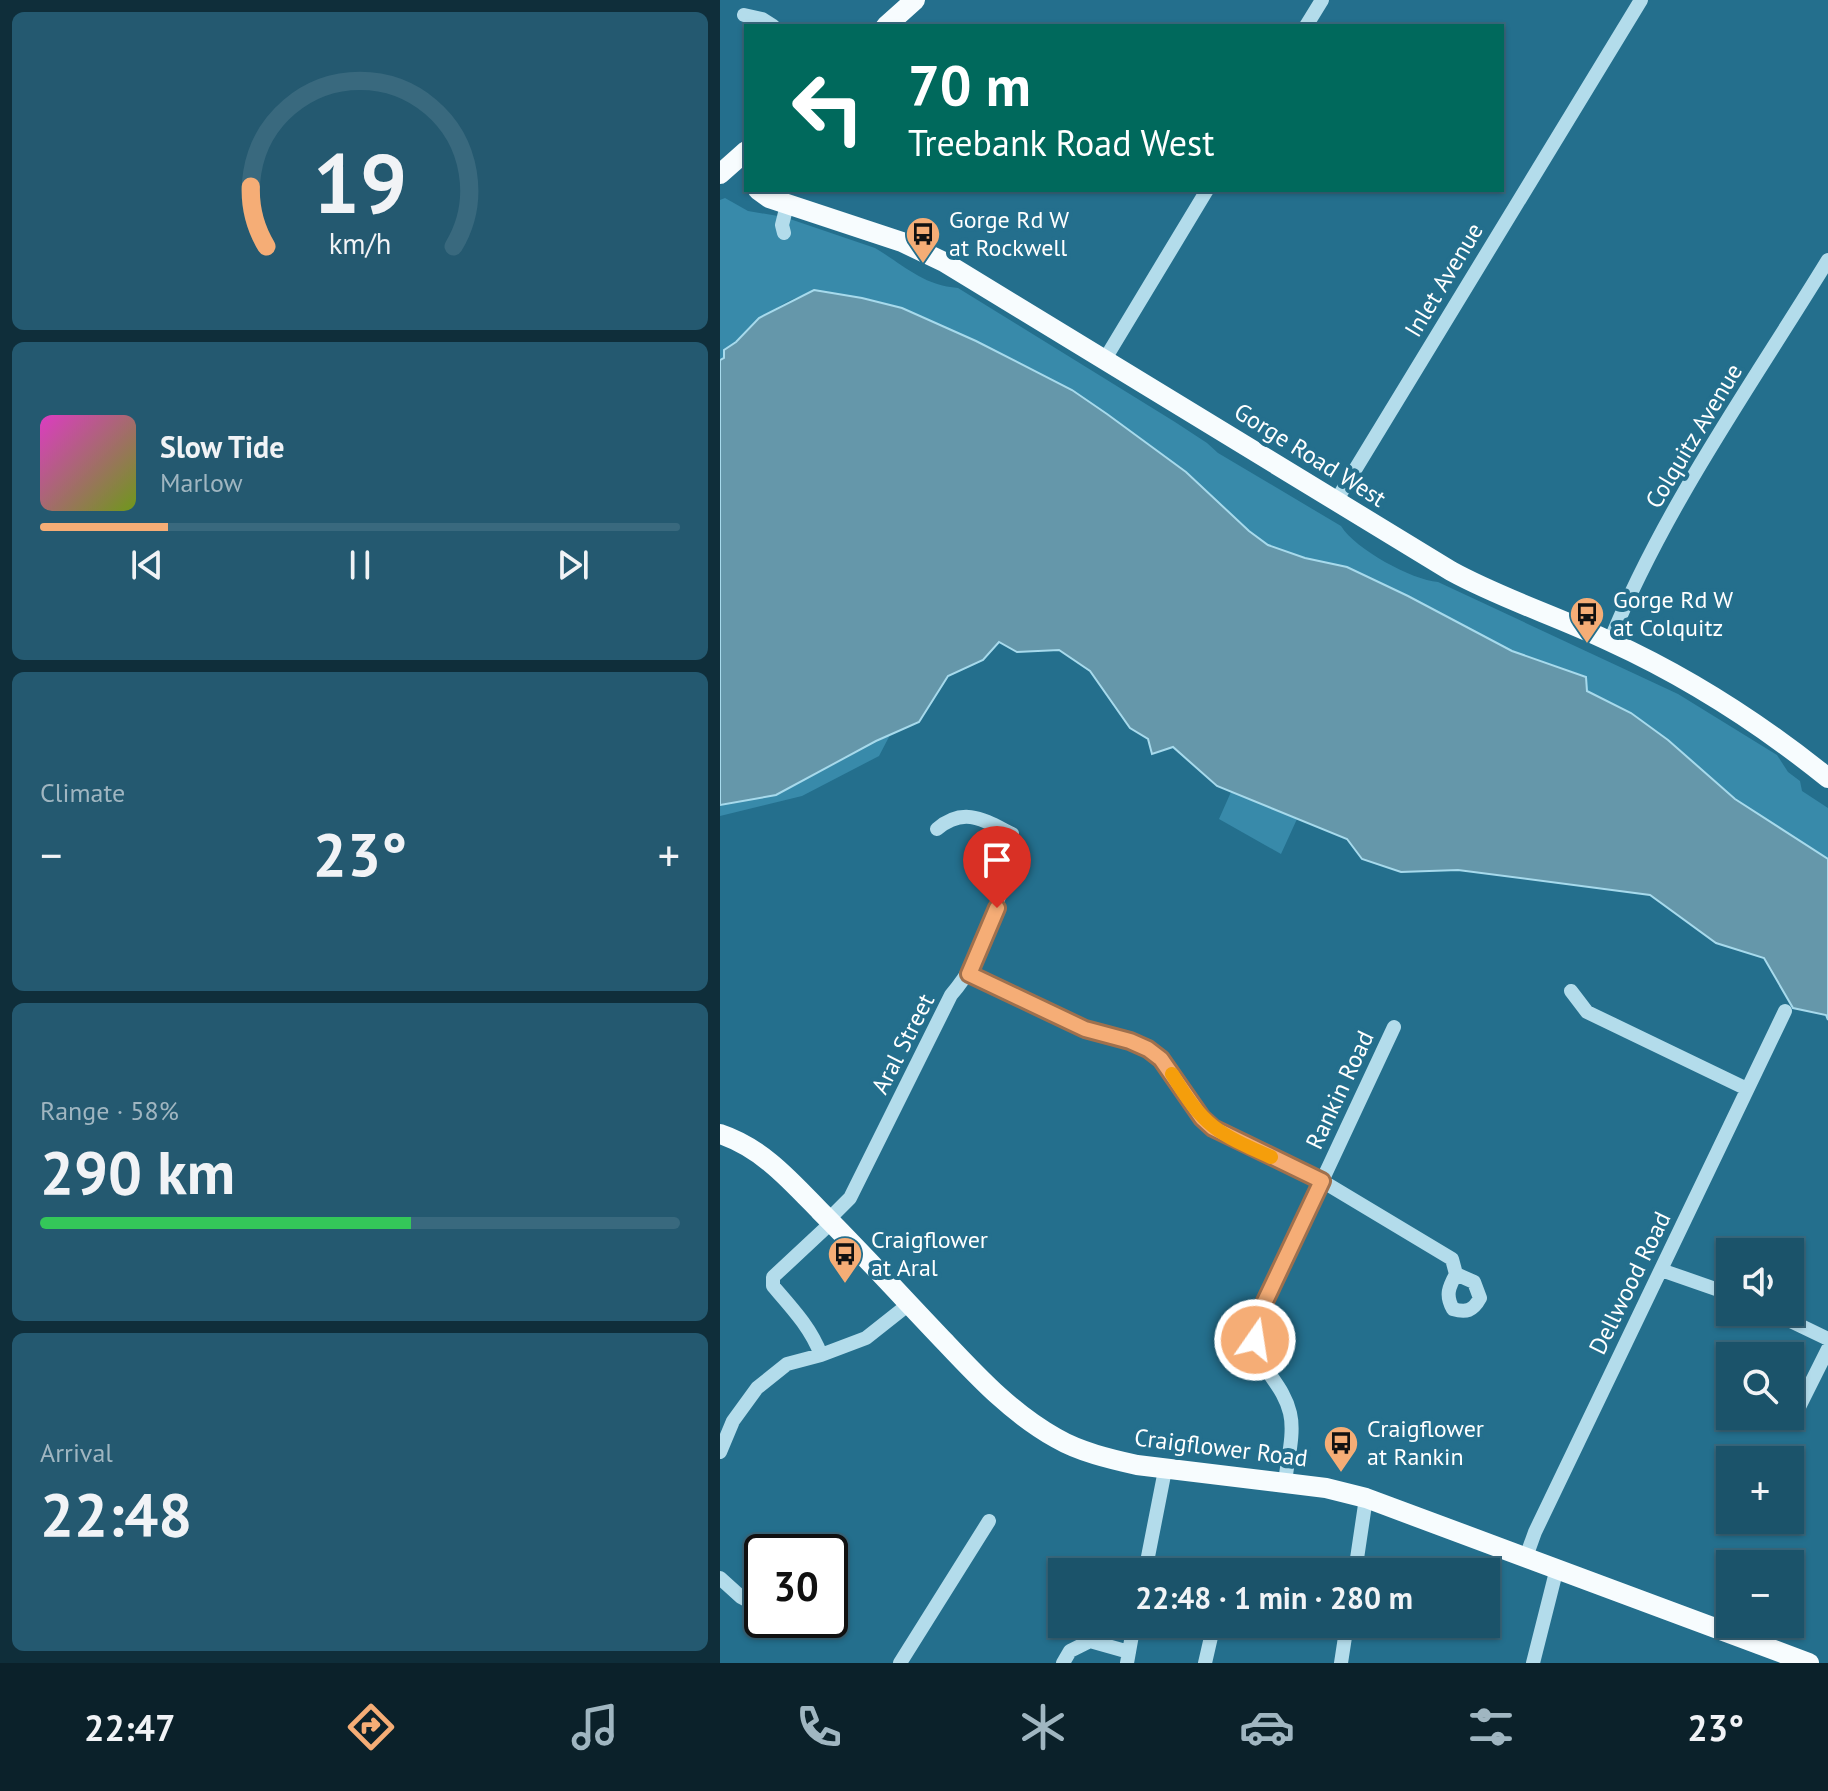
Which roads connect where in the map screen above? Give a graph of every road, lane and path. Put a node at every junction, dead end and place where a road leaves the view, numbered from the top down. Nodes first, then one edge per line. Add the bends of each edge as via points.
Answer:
1 (915, 0) edge
2 (1322, 0) edge
3 (1641, 0) edge
4 (744, 15) dead end
5 (770, 24) edge
6 (888, 24) edge
7 (1307, 24) edge
8 (761, 192) edge
9 (1206, 192) edge
10 (787, 205) junction
11 (784, 233) dead end
12 (1828, 260) edge
13 (1105, 359) junction
14 (1336, 501) junction
15 (1610, 641) junction
16 (1826, 771) edge
17 (937, 829) dead end
18 (969, 974) junction
19 (1571, 991) dead end
20 (1785, 1011) dead end
21 (1394, 1027) dead end
22 (1747, 1089) junction
23 (720, 1134) edge
24 (1322, 1181) junction
25 (830, 1221) junction
26 (1661, 1270) junction
27 (1456, 1274) dead end
28 (1716, 1289) edge
29 (909, 1304) junction
30 (1801, 1326) edge
31 (1828, 1339) edge
32 (1828, 1349) edge
33 (821, 1355) junction
34 (1804, 1397) edge
35 (720, 1452) edge
36 (1165, 1470) junction
37 (1285, 1483) junction
38 (1366, 1498) junction
39 (989, 1521) dead end
40 (1526, 1557) junction
41 (1148, 1558) edge
42 (1357, 1558) edge
43 (1557, 1568) junction
44 (720, 1578) edge
45 (744, 1599) edge
46 (1132, 1638) edge
47 (1211, 1638) edge
48 (1345, 1638) edge
49 (1128, 1658) edge
50 (900, 1663) edge
51 (1063, 1663) edge
52 (1205, 1663) edge
53 (1341, 1663) edge
54 (1533, 1663) edge
55 (1809, 1663) edge

1 - 6 main road
2 - 7 street
3 - 14 street, Inlet Avenue
4 - 5 street
8 - 10 main road, Gorge Road West
9 - 13 street
10 - 11 street
10 - 13 main road, Gorge Road West via 856,234 902,242 944,262
12 - 15 street, Colquitz Avenue via 1639,572
13 - 14 main road, Gorge Road West
14 - 15 main road, Gorge Road West via 1475,584
15 - 16 main road, Gorge Road West via 1714,697
17 - 18 street, Aral Street via 949,818 976,816 1012,834 1000,899
18 - 24 street via 1085,1029 1148,1049 1213,1128
18 - 25 street, Aral Street via 951,995 850,1198
19 - 22 street via 1587,1012
20 - 22 street, Dellwood Road
21 - 24 street, Rankin Road
22 - 26 street, Dellwood Road
23 - 25 main road, Craigflower Road via 766,1158
24 - 27 street via 1452,1259
24 - 37 street, Rankin Road via 1255,1329 1259,1358 1289,1411
25 - 29 main road, Craigflower Road
25 - 33 street, Aral Street via 773,1277 773,1286 802,1320
26 - 28 street
26 - 40 street, Dellwood Road
29 - 33 street via 866,1338
29 - 36 main road, Craigflower Road via 987,1386 1058,1439 1107,1458
30 - 31 street
32 - 34 street
33 - 35 street via 787,1364 757,1388 733,1421
36 - 37 main road, Craigflower Road
36 - 41 street
37 - 38 main road, Craigflower Road
38 - 40 main road, Craigflower Road
38 - 42 street
39 - 50 street
40 - 43 main road, Craigflower Road
43 - 54 street
43 - 55 main road, Craigflower Road
44 - 45 street
46 - 49 street
47 - 52 street
48 - 53 street
49 - 51 street via 1090,1641 1070,1651

